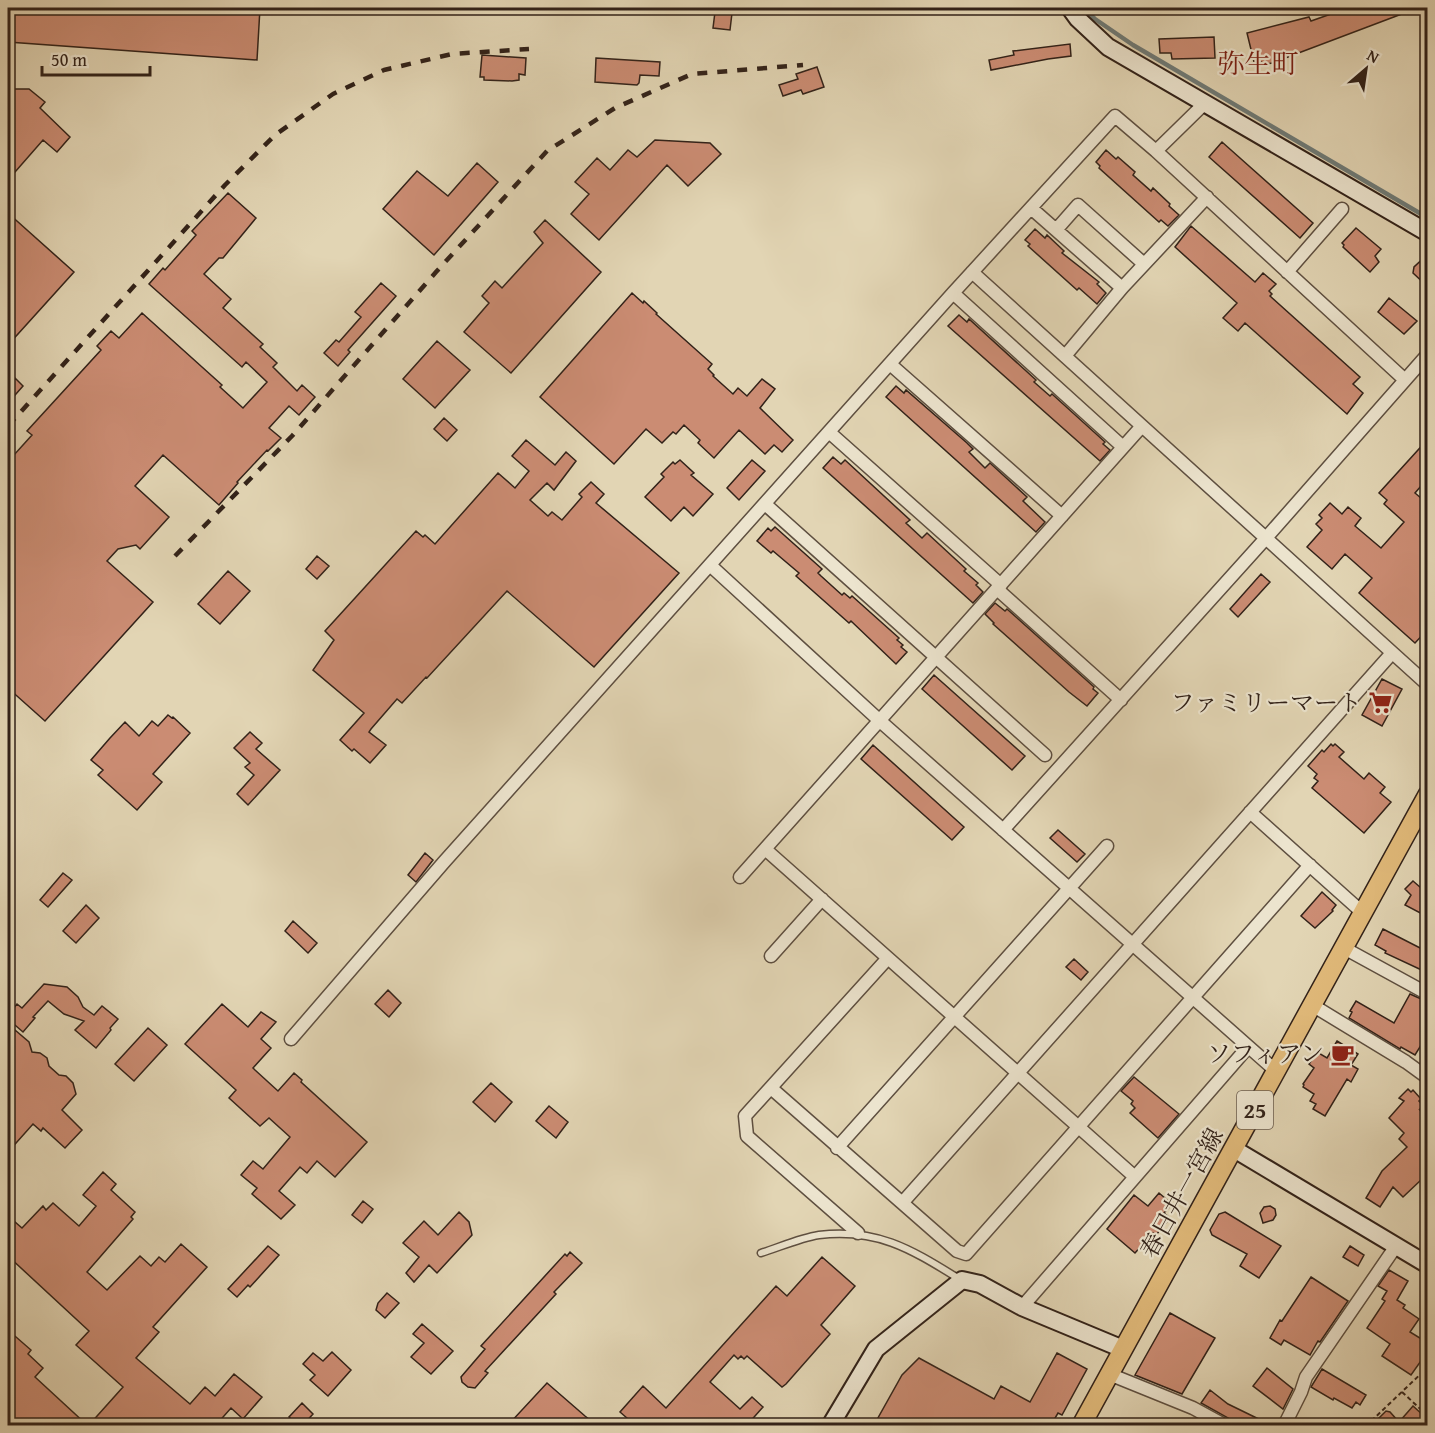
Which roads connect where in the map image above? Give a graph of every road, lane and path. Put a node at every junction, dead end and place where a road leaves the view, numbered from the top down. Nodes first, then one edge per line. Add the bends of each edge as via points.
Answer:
1 (1070, 8) edge
2 (1204, 104) junction
3 (1156, 151) junction
4 (1207, 197) junction
5 (1031, 208) junction
6 (1342, 209) dead end
7 (1056, 230) junction
8 (1428, 233) edge
9 (1144, 264) junction
10 (972, 272) junction
11 (1287, 272) junction
12 (1122, 288) junction
13 (953, 293) junction
14 (1428, 354) edge
15 (1065, 356) junction
16 (890, 364) junction
17 (1405, 380) junction
18 (1142, 426) junction
19 (829, 432) junction
20 (1123, 447) junction
21 (765, 504) junction
22 (1062, 516) junction
23 (1266, 538) junction
24 (711, 566) junction
25 (999, 587) junction
26 (1392, 653) junction
27 (936, 657) junction
28 (1428, 686) edge
29 (1121, 699) junction
30 (879, 721) junction
31 (1045, 755) dead end
32 (1428, 794) edge
33 (1250, 812) junction
34 (1003, 830) junction
35 (1107, 846) dead end
36 (765, 849) junction
37 (1310, 865) junction
38 (740, 877) dead end
39 (1069, 888) junction
40 (822, 899) junction
41 (1363, 913) junction
42 (1133, 945) junction
43 (1344, 948) junction
44 (771, 956) dead end
45 (888, 958) junction
46 (1428, 994) edge
47 (1192, 998) junction
48 (1312, 1005) junction
49 (955, 1017) junction
50 (291, 1039) dead end
51 (1248, 1047) junction
52 (1276, 1071) junction
53 (1018, 1073) junction
54 (1428, 1078) edge
55 (771, 1088) junction
56 (1078, 1127) junction
57 (837, 1148) junction
58 (1234, 1149) junction
59 (1135, 1177) junction
60 (903, 1202) junction
61 (858, 1233) junction
62 (1396, 1246) junction
63 (761, 1253) dead end
64 (1428, 1265) edge
65 (962, 1280) junction
66 (1022, 1306) junction
67 (1124, 1349) junction
68 (1428, 1367) edge
69 (1109, 1374) junction
70 (1402, 1392) junction
71 (1428, 1416) edge
72 (830, 1425) edge
73 (1081, 1425) edge
74 (1226, 1425) edge
75 (1284, 1425) edge
76 (1366, 1425) edge

1 - 2 street via 1108,47
2 - 3 street
2 - 8 street
3 - 4 street
3 - 5 street via 1115,116
4 - 9 street
4 - 11 street
5 - 7 street
5 - 10 street
6 - 11 street
7 - 9 street via 1078,205
7 - 12 street
9 - 12 street
10 - 13 street
10 - 15 street
11 - 17 street
12 - 15 street
13 - 16 street
13 - 20 street
14 - 17 street
15 - 18 street
16 - 19 street
16 - 22 street
17 - 23 street
18 - 20 street
18 - 23 street
19 - 21 street
19 - 25 street
20 - 22 street
21 - 24 street
21 - 27 street
22 - 25 street
23 - 26 street
23 - 29 street
24 - 30 street
24 - 50 street via 444,861
25 - 27 street
25 - 29 street
26 - 28 street
26 - 33 street
27 - 30 street
27 - 31 street
29 - 34 street
30 - 34 street
30 - 36 street
32 - 41 main road, 春日井一宮線 / 25
33 - 37 street
33 - 42 street
34 - 39 street
35 - 39 street
36 - 38 street
36 - 40 street
37 - 41 street
37 - 47 street
39 - 42 street
39 - 49 street
40 - 44 street
40 - 45 street
41 - 43 main road, 春日井一宮線 / 25
42 - 47 street
42 - 53 street
43 - 46 street
43 - 48 main road, 春日井一宮線 / 25
45 - 49 street
45 - 55 street
47 - 51 street
47 - 56 street
48 - 52 main road, 春日井一宮線 / 25
48 - 54 street
49 - 53 street
49 - 57 street
51 - 52 street
51 - 59 street
52 - 58 main road, 春日井一宮線 / 25
53 - 56 street
53 - 60 street
55 - 57 street
55 - 61 street via 745,1116 747,1136
56 - 59 street
56 - 60 street via 966,1254 957,1251
57 - 60 street
58 - 62 street
58 - 67 main road, 春日井一宮線 / 25
59 - 66 street
61 - 63 lane via 817,1235
61 - 65 lane via 892,1241
62 - 64 street
62 - 75 street via 1306,1377
65 - 66 street via 980,1284
65 - 72 street via 876,1349
66 - 67 street
67 - 69 main road, 春日井一宮線 / 25
68 - 70 path
69 - 73 main road, 春日井一宮線 / 25
69 - 74 street
70 - 71 path
70 - 76 path

